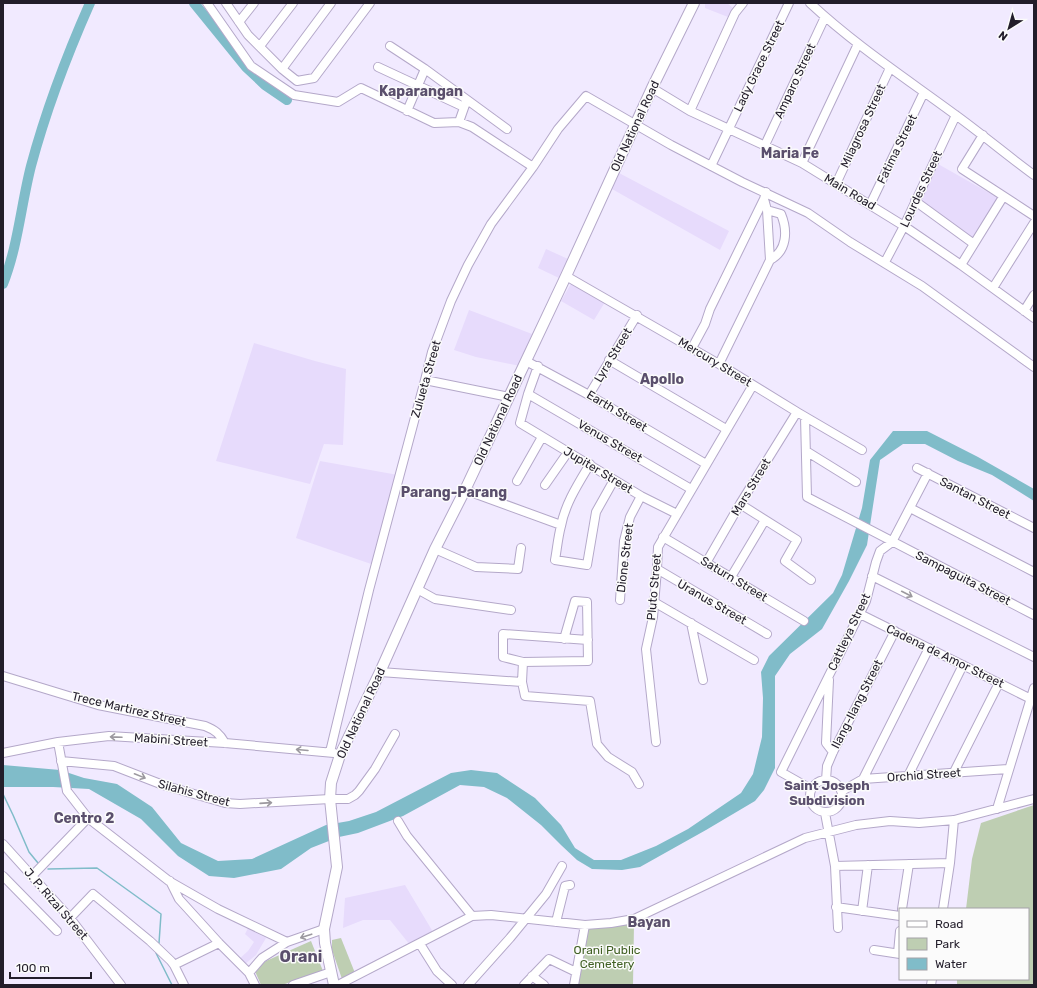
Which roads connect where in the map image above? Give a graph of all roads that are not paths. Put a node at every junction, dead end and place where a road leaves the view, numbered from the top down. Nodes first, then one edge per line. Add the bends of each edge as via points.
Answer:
1 (207, 3) edge
2 (226, 3) edge
3 (254, 3) edge
4 (293, 3) edge
5 (331, 3) edge
6 (370, 3) edge
7 (694, 3) edge
8 (743, 3) edge
9 (789, 3) edge
10 (810, 3) edge
11 (825, 17) junction
12 (240, 22) junction
13 (858, 44) junction
14 (260, 46) junction
15 (390, 46) dead end
16 (378, 67) dead end
17 (890, 68) junction
18 (282, 69) junction
19 (425, 69) junction
20 (418, 85) junction
21 (652, 88) junction
22 (924, 92) junction
23 (465, 103) junction
24 (407, 111) junction
25 (690, 111) junction
26 (956, 115) junction
27 (459, 122) junction
28 (635, 125) junction
29 (508, 129) dead end
30 (728, 129) junction
31 (983, 135) junction
32 (765, 145) junction
33 (802, 163) junction
34 (711, 166) junction
35 (533, 167) junction
36 (1034, 175) edge
37 (836, 184) junction
38 (765, 196) junction
39 (1003, 196) junction
40 (915, 201) junction
41 (870, 205) junction
42 (767, 210) junction
43 (1034, 216) edge
44 (1034, 223) edge
45 (904, 226) junction
46 (974, 244) junction
47 (770, 260) junction
48 (885, 262) junction
49 (961, 265) junction
50 (566, 276) junction
51 (993, 288) junction
52 (1034, 295) edge
53 (1024, 311) junction
54 (637, 316) junction
55 (1034, 318) edge
56 (692, 348) junction
57 (609, 360) junction
58 (526, 361) junction
59 (720, 364) junction
60 (538, 366) junction
61 (1034, 366) edge
62 (425, 380) junction
63 (753, 385) junction
64 (528, 394) junction
65 (589, 395) junction
66 (509, 397) junction
67 (797, 412) junction
68 (805, 417) junction
69 (726, 429) junction
70 (542, 437) junction
71 (862, 450) dead end
72 (806, 451) junction
73 (568, 452) junction
74 (590, 464) junction
75 (706, 464) junction
76 (917, 468) dead end
77 (928, 473) junction
78 (614, 480) junction
79 (517, 481) dead end
80 (856, 482) dead end
81 (545, 485) dead end
82 (691, 489) junction
83 (465, 490) junction
84 (641, 496) junction
85 (740, 504) junction
86 (910, 508) junction
87 (677, 514) junction
88 (765, 520) junction
89 (561, 525) junction
90 (1034, 528) edge
91 (663, 537) junction
92 (892, 542) junction
93 (521, 548) dead end
94 (435, 549) junction
95 (706, 563) junction
96 (657, 569) junction
97 (1034, 572) edge
98 (872, 576) junction
99 (731, 577) junction
100 (811, 580) dead end
101 (417, 589) junction
102 (620, 600) dead end
103 (654, 602) junction
104 (511, 610) dead end
105 (860, 614) junction
106 (1034, 615) edge
107 (804, 621) dead end
108 (690, 623) junction
109 (895, 631) junction
110 (767, 634) dead end
111 (564, 639) junction
112 (588, 640) junction
113 (929, 648) junction
114 (1034, 657) edge
115 (754, 660) dead end
116 (522, 662) junction
117 (963, 665) junction
118 (380, 672) junction
119 (830, 675) junction
120 (3, 676) edge
121 (703, 680) dead end
122 (522, 682) junction
123 (999, 683) junction
124 (1034, 688) edge
125 (1031, 698) junction
126 (395, 734) dead end
127 (58, 742) junction
128 (656, 742) dead end
129 (225, 743) junction
130 (330, 752) junction
131 (833, 752) junction
132 (3, 753) edge
133 (340, 755) junction
134 (61, 761) junction
135 (1008, 769) junction
136 (953, 774) junction
137 (908, 776) junction
138 (863, 779) junction
139 (826, 780) junction
140 (639, 784) dead end
141 (811, 789) junction
142 (842, 791) junction
143 (330, 799) junction
144 (1034, 799) edge
145 (997, 809) junction
146 (825, 813) junction
147 (88, 818) junction
148 (954, 820) junction
149 (398, 821) dead end
150 (829, 832) junction
151 (3, 844) edge
152 (950, 863) junction
153 (909, 864) junction
154 (868, 865) junction
155 (562, 866) dead end
156 (834, 866) junction
157 (3, 876) edge
158 (32, 876) junction
159 (169, 881) junction
160 (570, 884) dead end
161 (836, 907) junction
162 (902, 908) edge
163 (943, 908) edge
164 (862, 910) junction
165 (472, 916) junction
166 (899, 916) edge
167 (70, 918) junction
168 (527, 918) junction
169 (556, 922) junction
170 (585, 925) junction
171 (838, 928) dead end
172 (324, 929) junction
173 (57, 931) dead end
174 (287, 942) junction
175 (219, 943) junction
176 (420, 944) junction
177 (874, 950) dead end
178 (899, 953) edge
179 (174, 964) junction
180 (331, 972) junction
181 (576, 972) junction
182 (249, 973) junction
183 (532, 976) junction
184 (121, 985) edge
185 (184, 985) edge
186 (254, 985) edge
187 (292, 985) edge
188 (334, 985) edge
189 (338, 985) edge
190 (452, 985) edge
191 (468, 985) edge
192 (524, 985) edge
193 (544, 985) edge
194 (574, 985) edge

1 - 24 street via 251,66 294,95 338,102 361,88
2 - 12 street
3 - 12 street
4 - 14 street
5 - 18 street
6 - 18 street via 314,78 297,81
7 - 21 main road, Old National Road
8 - 25 street via 735,14
9 - 30 street, Lady Grace Street
10 - 11 street
11 - 13 street
11 - 32 street, Amparo Street
12 - 14 street via 248,35
13 - 17 street
13 - 33 street
14 - 18 street
15 - 19 street
16 - 20 street
17 - 22 street
17 - 37 street, Milagrosa Street
19 - 20 street
19 - 23 street
20 - 23 street
20 - 24 street
21 - 25 street, Main Road
21 - 28 main road, Old National Road
22 - 26 street
22 - 41 street, Fatima Street
23 - 27 street
23 - 29 street
24 - 27 street via 434,123
25 - 30 street, Main Road
26 - 31 street
26 - 40 street, Lourdes Street
27 - 35 street via 472,127
28 - 34 street
28 - 35 street, Zulueta Street via 586,96 558,129
28 - 50 main road, Old National Road
30 - 32 street, Main Road
30 - 34 street, Lady Grace Street
31 - 36 street
31 - 39 street via 962,170
32 - 33 street, Main Road
33 - 37 street, Main Road
34 - 38 street
35 - 62 street, Zulueta Street via 491,224 468,265 451,301 432,352
37 - 41 street, Main Road
38 - 42 street
38 - 48 street via 808,213
38 - 56 street
39 - 43 street
39 - 46 street
40 - 45 street, Lourdes Street
40 - 46 street
41 - 45 street, Main Road
42 - 47 street
42 - 47 street via 781,214 784,221 785,245 777,256
44 - 51 street
45 - 48 street, Lourdes Street
45 - 49 street, Main Road
46 - 49 street
47 - 59 street
48 - 61 street
49 - 51 street, Main Road
50 - 54 street, Mercury Street
50 - 58 main road, Old National Road
51 - 53 street, Main Road
52 - 53 street
53 - 55 street, Main Road
54 - 56 street, Mercury Street
54 - 57 street, Lyra Street
56 - 59 street, Mercury Street
57 - 65 street, Lyra Street
57 - 69 street
58 - 60 street, Earth Street
58 - 66 main road, Old National Road
59 - 63 street, Mercury Street
60 - 64 street
60 - 65 street, Earth Street
62 - 66 street
62 - 130 street, Zulueta Street via 369,590
63 - 67 street, Mercury Street
63 - 69 street, Pluto Street
64 - 70 street, Jupiter Street via 520,424
64 - 82 street, Venus Street
65 - 75 street, Earth Street
66 - 83 main road, Old National Road
67 - 68 street, Mercury Street
67 - 85 street, Mars Street
68 - 71 street, Mercury Street
68 - 72 street
69 - 75 street, Pluto Street
70 - 73 street, Jupiter Street
70 - 79 street
72 - 80 street
72 - 92 street, Sampaguita Street via 807,497
73 - 74 street, Jupiter Street
73 - 81 street
74 - 78 street, Jupiter Street
74 - 89 street via 576,487
75 - 82 street, Pluto Street
76 - 77 street, Santan Street
77 - 86 street, Cattleya Street
77 - 90 street, Santan Street
78 - 84 street, Jupiter Street
78 - 89 street via 596,512 587,565 555,560
82 - 87 street, Pluto Street
83 - 89 street
83 - 94 main road, Old National Road
84 - 87 street, Jupiter Street
84 - 102 street, Dione Street via 630,517 624,541
85 - 88 street
85 - 95 street, Mars Street
86 - 92 street, Cattleya Street
86 - 97 street
87 - 91 street, Pluto Street
88 - 99 street
88 - 100 street via 797,540 785,561
91 - 95 street, Saturn Street
91 - 96 street, Pluto Street via 658,547
92 - 98 street, Cattleya Street via 880,551
92 - 106 street, Sampaguita Street
93 - 94 street via 518,569 476,567
94 - 101 main road, Old National Road
95 - 99 street, Saturn Street
96 - 103 street, Pluto Street
96 - 110 street, Uranus Street
98 - 105 street, Cattleya Street
98 -> 114 street
99 - 107 street, Saturn Street
101 - 104 street via 435,599
101 - 118 main road, Old National Road
103 - 108 street
103 - 128 street, Pluto Street via 646,649
105 - 109 street, Cadena de Amor Street
105 - 119 street, Cattleya Street
108 - 115 street
108 - 121 street
109 - 113 street, Cadena de Amor Street
109 - 131 street, Ilang-Ilang Street
111 - 112 street
111 - 112 street via 575,601 587,602
111 - 116 street via 502,634 502,657
112 - 116 street via 588,661
113 - 117 street, Cadena de Amor Street
113 - 138 street
116 - 122 street
117 - 123 street, Cadena de Amor Street
117 - 137 street
118 - 122 street
118 - 133 main road, Old National Road
119 - 131 street via 826,743
119 - 141 street, Cattleya Street via 782,772
120 - 129 street, Trece Martirez Street via 98,705 205,726 214,730
122 - 140 street via 525,696 590,701 597,744 608,756 632,772
123 - 125 street, Cadena de Amor Street
123 - 136 street
124 - 125 street
125 - 135 street
126 - 143 street, Silahis Street via 375,769 355,795 348,799
129 -> 127 street, Mabini Street via 109,736
127 - 132 street, Mabini Street
127 - 134 street
130 -> 129 street, Mabini Street
130 - 133 street, Mabini Street
131 - 139 street, Ilang-Ilang Street via 827,766
133 - 143 main road, Old National Road via 331,783
134 -> 143 street, Silahis Street via 114,766 163,785 225,803
134 - 147 street via 67,791
135 - 136 street, Orchid Street
135 - 145 street
136 - 137 street, Orchid Street
137 - 138 street, Orchid Street
138 - 142 street, Orchid Street
139 - 141 street via 817,782
139 - 142 street via 836,784
141 - 146 street via 812,804 815,809
142 - 146 street via 839,807
143 - 172 main road, Old National Road via 337,867
144 - 145 street
145 - 148 street
146 - 150 street
147 - 158 street
147 - 159 street
148 - 150 street via 863,824
148 - 152 street
149 - 165 street via 407,836
150 - 156 street
150 - 170 street via 805,838 634,919
151 - 158 street, J. P. Rizal Street
152 - 153 street
152 - 163 street
153 - 154 street
153 - 162 street
154 - 156 street
154 - 164 street
155 - 168 street via 546,894
156 - 161 street
157 - 173 street
158 - 167 street, J. P. Rizal Street
159 - 174 street via 218,909
159 - 175 street via 179,899
160 - 169 street via 565,886
161 - 164 street
161 - 171 street
164 - 166 street
165 - 168 street
165 - 176 street
167 - 179 street via 93,894
167 - 184 street, J. P. Rizal Street
168 - 169 street
168 - 191 street
169 - 170 street
170 - 181 street
172 -> 174 street
172 - 180 main road, Old National Road
174 - 182 street via 262,958
175 - 179 street
175 - 182 street
176 - 189 street
176 - 190 street via 437,971
177 - 178 street
179 - 185 street
180 - 187 street
180 - 188 main road, Old National Road
181 - 183 street via 549,960
181 - 194 street
182 - 186 street
183 - 192 street
183 - 193 street

